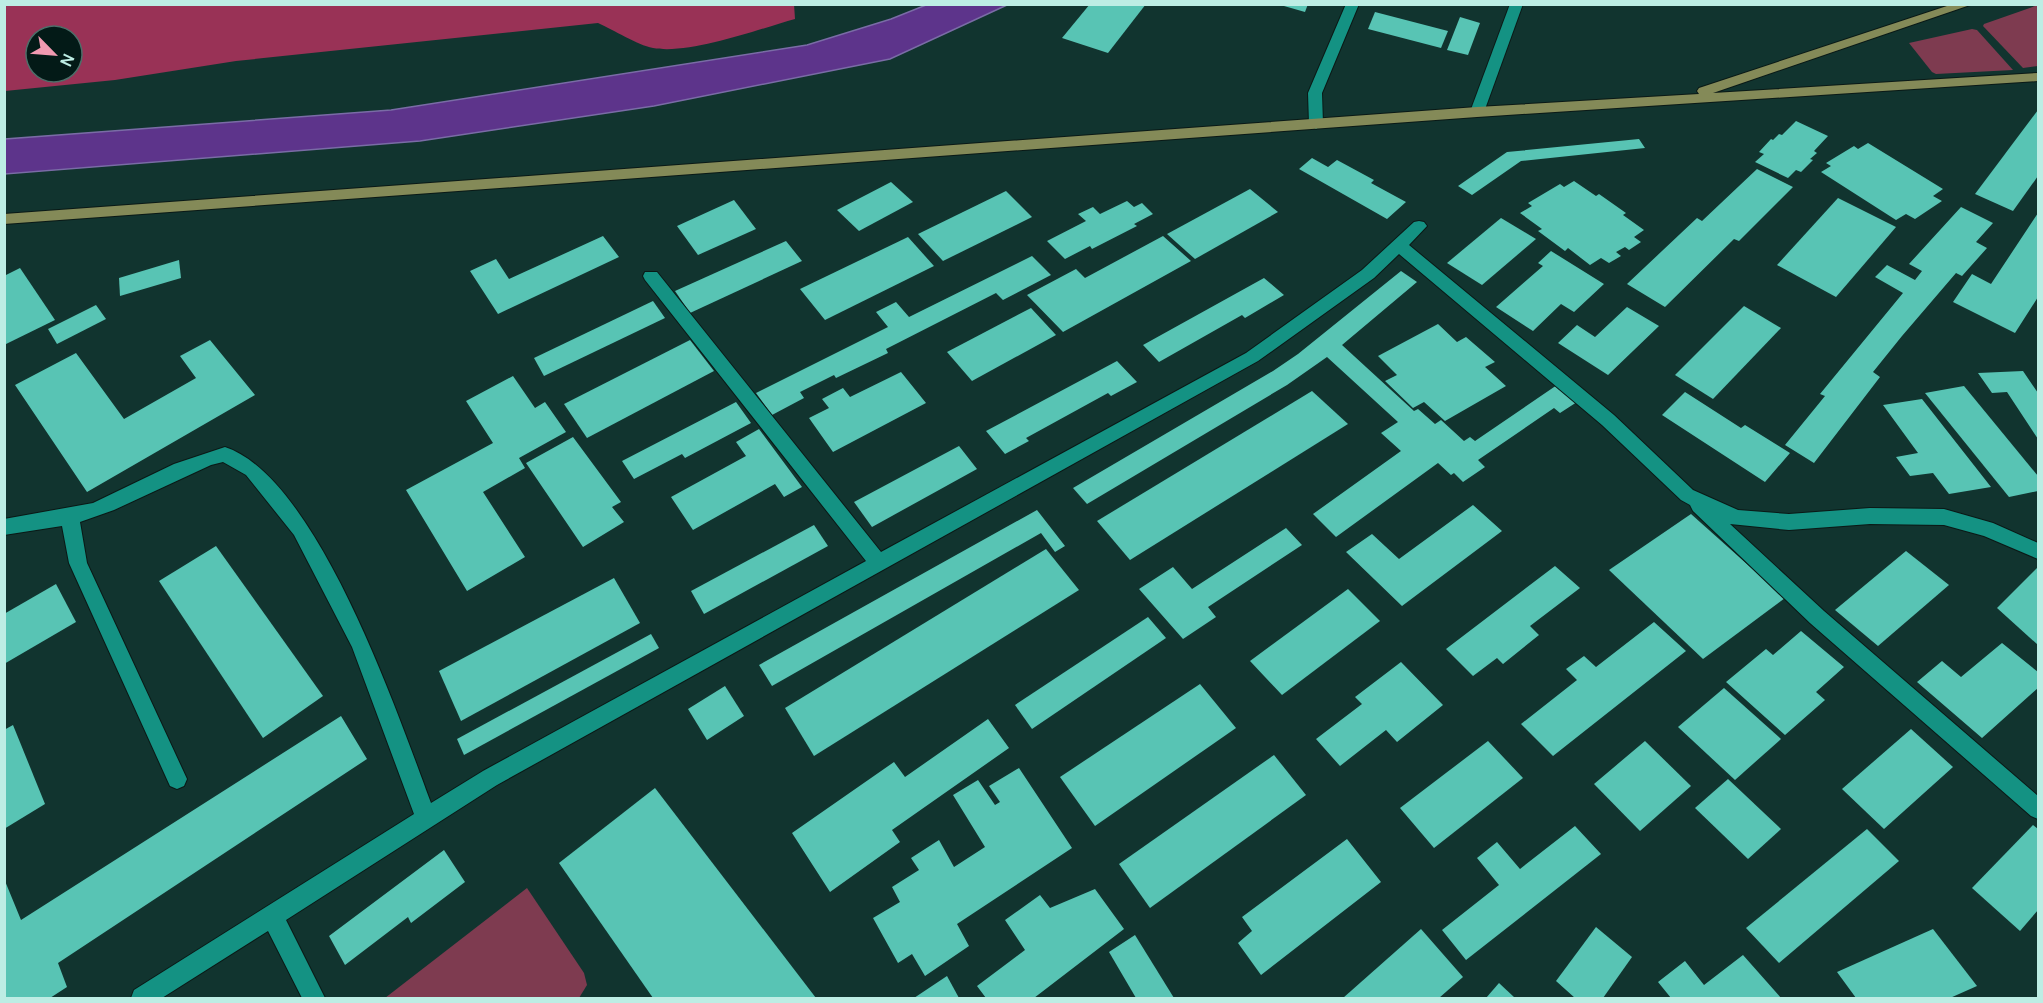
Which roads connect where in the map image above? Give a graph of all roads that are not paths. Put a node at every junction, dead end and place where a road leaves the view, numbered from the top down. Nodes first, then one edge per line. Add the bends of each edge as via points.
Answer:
1 (1353, 4) edge
2 (1517, 4) edge
3 (1967, 4) edge
4 (2038, 77) edge
5 (1678, 99) junction
6 (1477, 112) junction
7 (1316, 124) junction
8 (4, 219) edge
9 (1419, 226) dead end
10 (1399, 245) junction
11 (651, 276) dead end
12 (1687, 495) junction
13 (70, 518) junction
14 (4, 527) edge
15 (2038, 551) edge
16 (879, 564) junction
17 (177, 779) dead end
18 (2038, 809) edge
19 (426, 817) junction
20 (272, 916) junction
21 (142, 999) edge
22 (314, 999) edge

1 - 7 street via 1316,93
2 - 6 street
3 - 5 main road
4 - 5 main road
5 - 6 main road
6 - 7 main road
7 - 8 main road
9 - 10 street
10 - 12 street via 1608,420
10 - 16 street via 1368,274 1252,357
11 - 16 street
12 - 15 street via 1736,518 1778,522 1870,516 1944,517 1987,529
12 - 18 street via 1817,617
13 - 14 street
13 - 17 street via 78,563
13 - 19 street via 107,506 200,459 225,454 252,470 300,529 361,644
16 - 19 street
19 - 20 street
20 - 21 street
20 - 22 street

